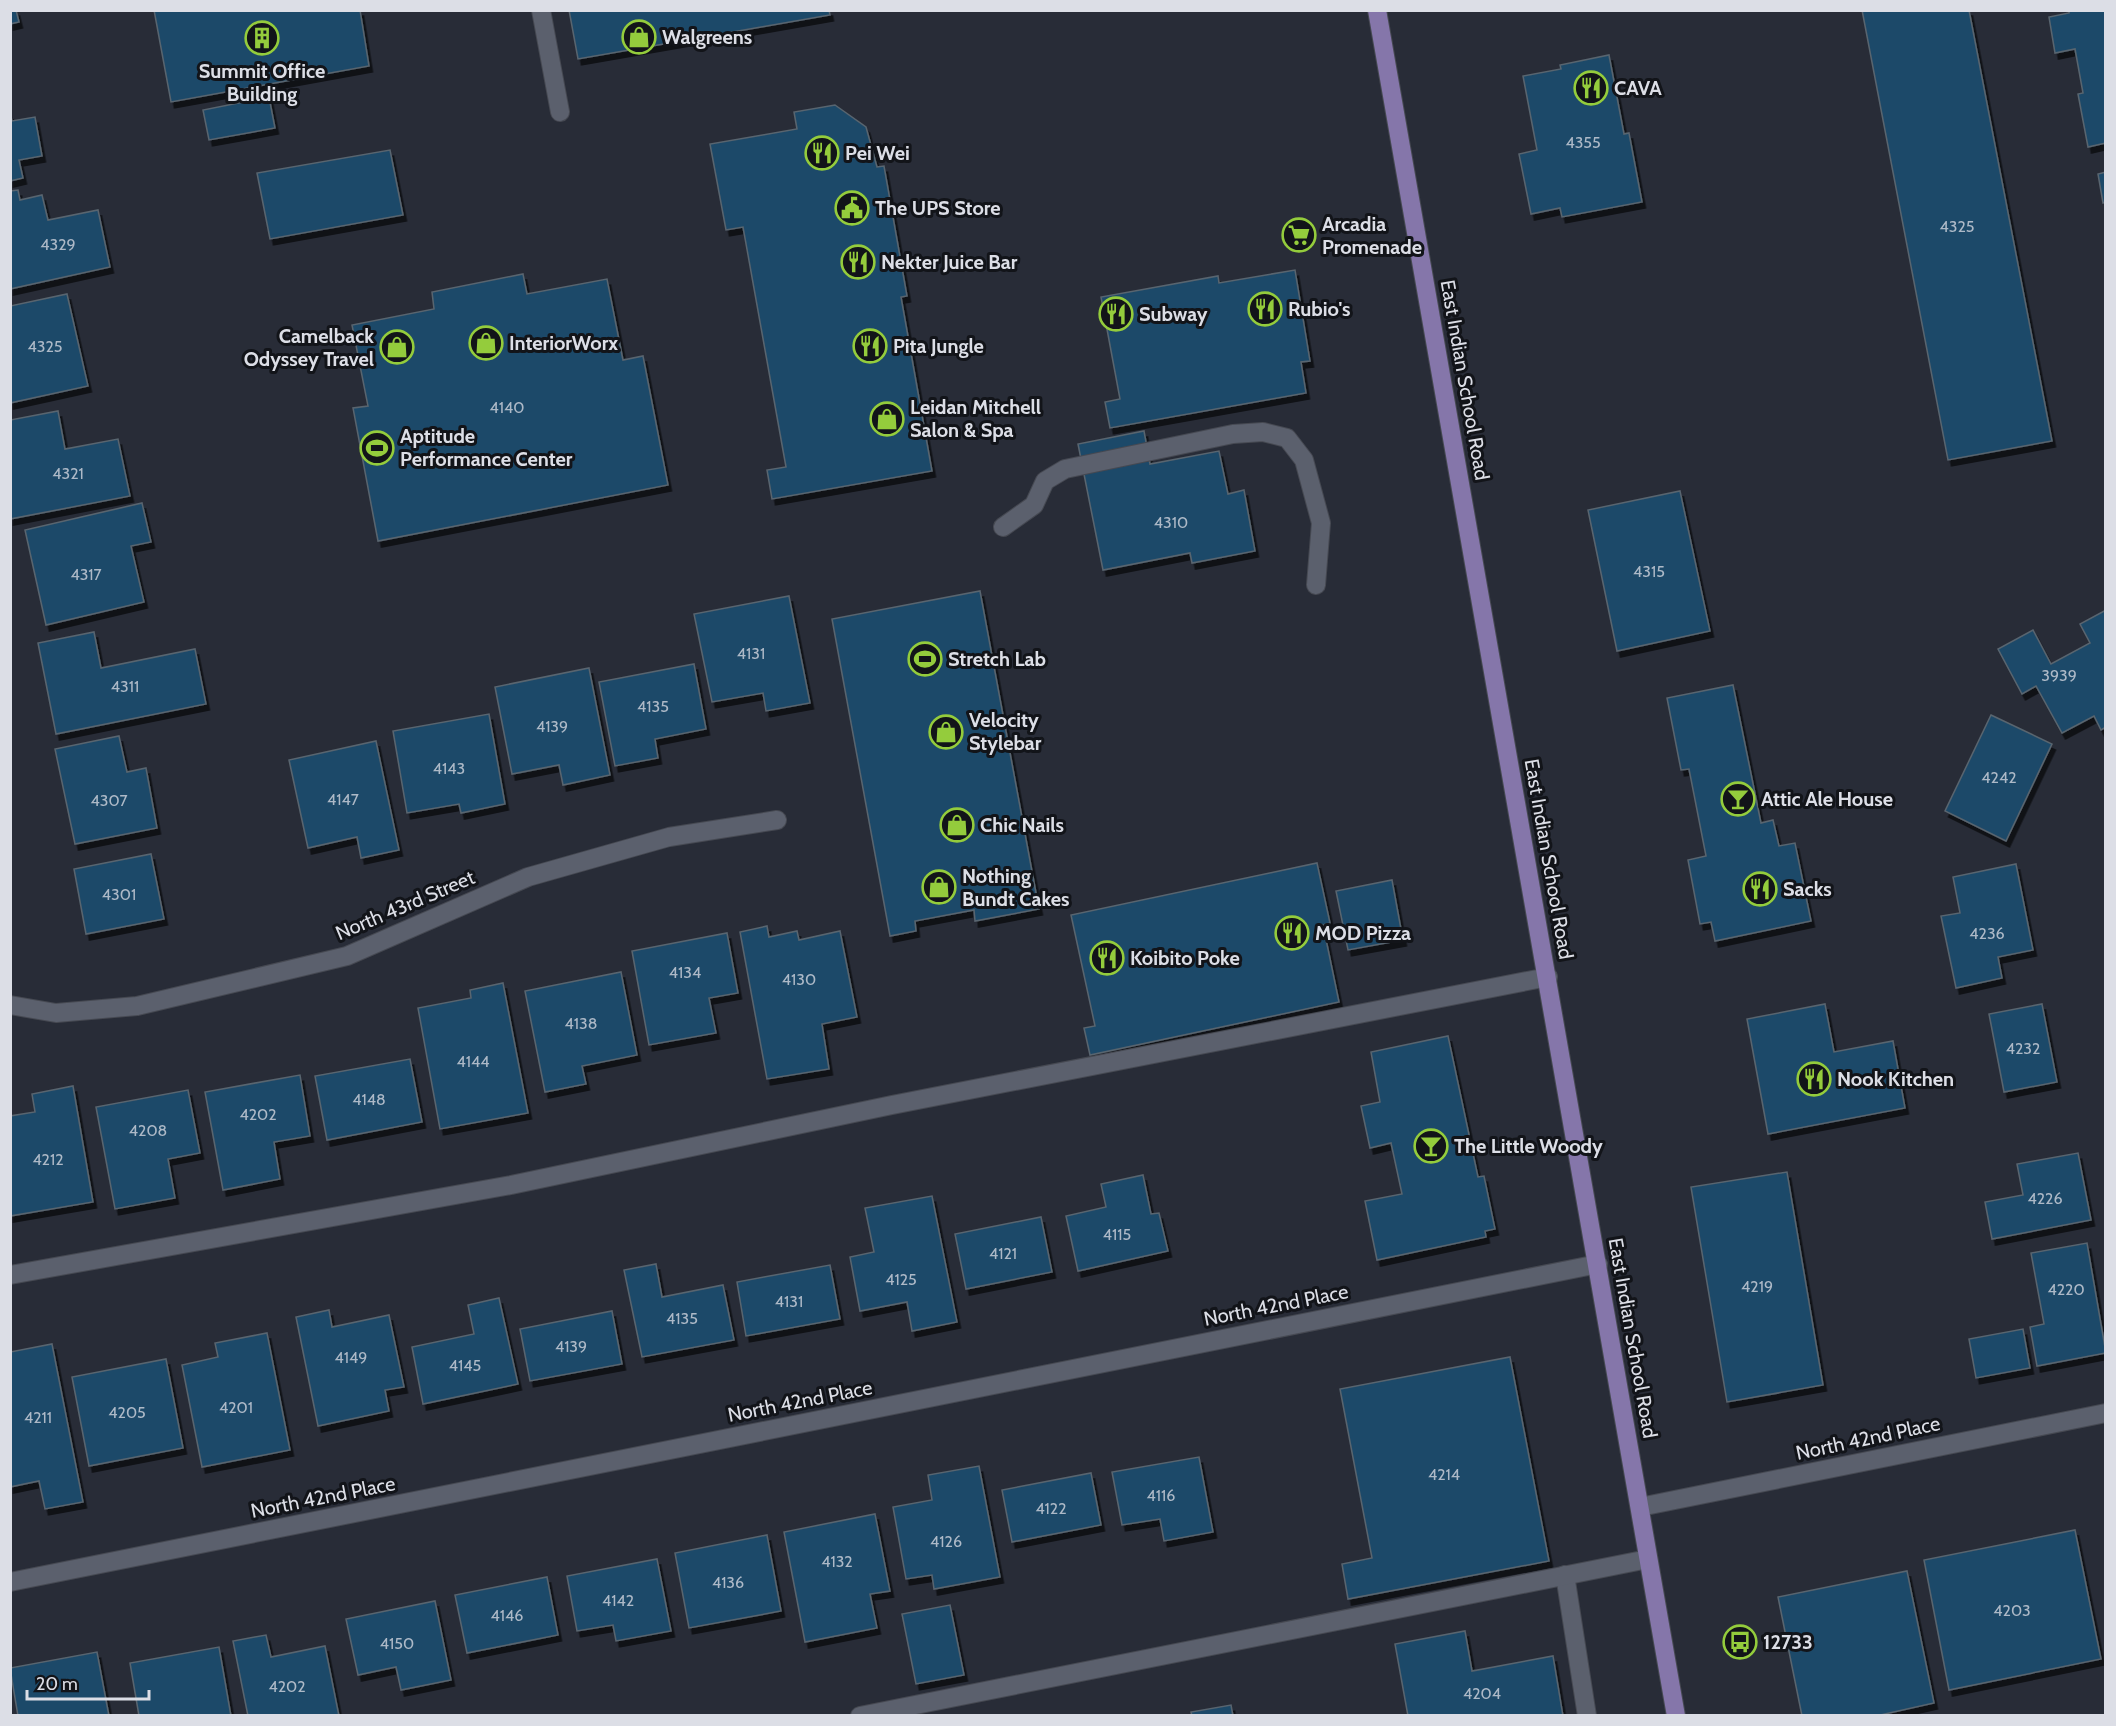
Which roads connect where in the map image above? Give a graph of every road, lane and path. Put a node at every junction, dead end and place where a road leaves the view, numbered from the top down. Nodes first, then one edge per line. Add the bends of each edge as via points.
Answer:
1 (541, 10) edge
2 (1377, 10) edge
3 (560, 111) dead end
4 (1003, 527) dead end
5 (1316, 585) dead end
6 (777, 819) dead end
7 (1548, 977) junction
8 (10, 1005) edge
9 (1598, 1264) junction
10 (10, 1275) edge
11 (2106, 1413) edge
12 (1640, 1507) junction
13 (1648, 1559) junction
14 (1565, 1575) junction
15 (10, 1582) edge
16 (860, 1716) edge
17 (1587, 1716) edge
18 (1676, 1716) edge

1 - 3 street
2 - 7 main road, East Indian School Road
4 - 5 street via 1035,506 1045,481 1065,469 1233,434 1263,432 1287,438 1304,460 1321,523
6 - 8 street, North 43rd Street via 669,837 528,876 347,956 137,1006 56,1013
7 - 9 main road, East Indian School Road
7 - 10 street via 892,1105 511,1185
9 - 12 main road, East Indian School Road
9 - 15 street, North 42nd Place
11 - 12 street, North 42nd Place
12 - 13 main road, East Indian School Road
13 - 14 street
13 - 18 main road, East Indian School Road
14 - 16 street
14 - 17 street

